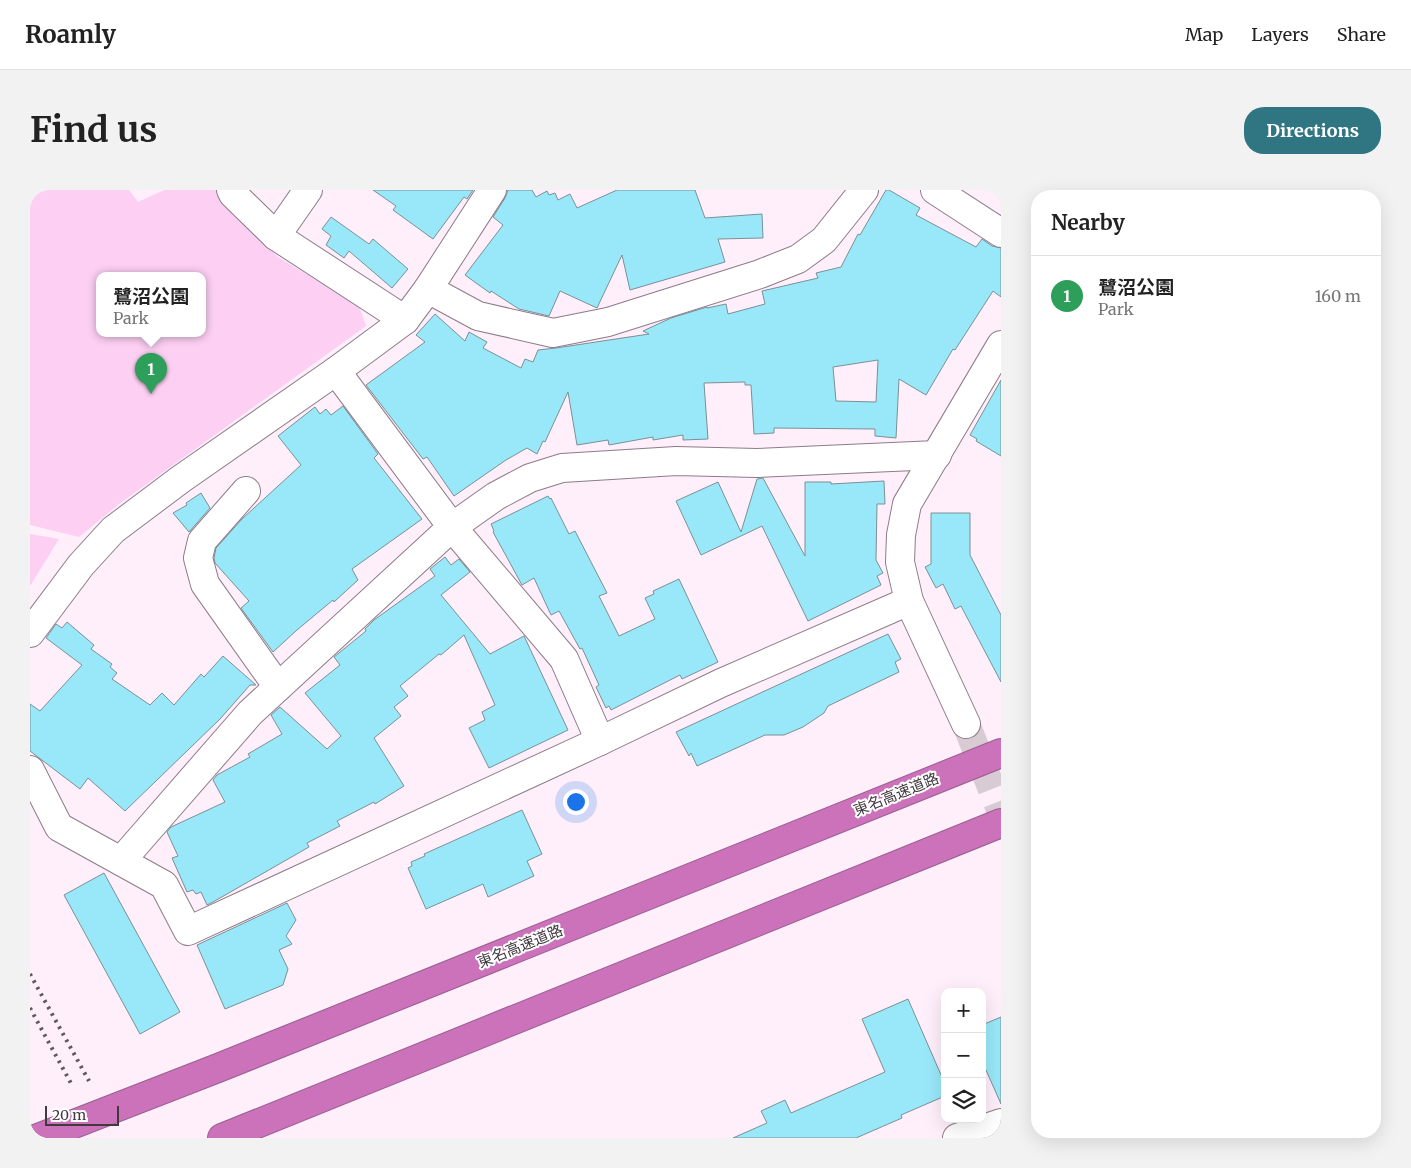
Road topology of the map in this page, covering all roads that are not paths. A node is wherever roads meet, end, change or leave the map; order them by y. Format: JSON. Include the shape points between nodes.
{"nodes":[{"id":1,"x":232,"y":190,"type":"edge"},
{"id":2,"x":308,"y":190,"type":"edge"},
{"id":3,"x":492,"y":190,"type":"edge"},
{"id":4,"x":864,"y":190,"type":"edge"},
{"id":5,"x":935,"y":190,"type":"edge"},
{"id":6,"x":1001,"y":233,"type":"edge"},
{"id":7,"x":276,"y":236,"type":"junction"},
{"id":8,"x":428,"y":289,"type":"junction"},
{"id":9,"x":405,"y":320,"type":"junction"},
{"id":10,"x":1001,"y":345,"type":"edge"},
{"id":11,"x":336,"y":372,"type":"junction"},
{"id":12,"x":937,"y":455,"type":"junction"},
{"id":13,"x":246,"y":491,"type":"dead end"},
{"id":14,"x":452,"y":528,"type":"junction"},
{"id":15,"x":909,"y":601,"type":"junction"},
{"id":16,"x":30,"y":633,"type":"edge"},
{"id":17,"x":278,"y":687,"type":"junction"},
{"id":18,"x":966,"y":724,"type":"tunnel mouth"},
{"id":19,"x":600,"y":741,"type":"junction"},
{"id":20,"x":1001,"y":752,"type":"edge"},
{"id":21,"x":30,"y":770,"type":"edge"},
{"id":22,"x":1001,"y":823,"type":"edge"},
{"id":23,"x":121,"y":861,"type":"junction"},
{"id":24,"x":1001,"y":1123,"type":"edge"},
{"id":25,"x":38,"y":1138,"type":"edge"},
{"id":26,"x":222,"y":1138,"type":"edge"},
{"id":27,"x":956,"y":1138,"type":"edge"}],
"edges":[{"from":1,"to":7,"type":"street"},
{"from":2,"to":7,"type":"street"},
{"from":3,"to":8,"type":"street"},
{"from":4,"to":8,"type":"street","via":[[824,240],[798,259],[608,322],[553,333],[478,316]]},
{"from":5,"to":6,"type":"street"},
{"from":7,"to":9,"type":"street"},
{"from":8,"to":9,"type":"street"},
{"from":9,"to":11,"type":"street"},
{"from":10,"to":12,"type":"street"},
{"from":11,"to":14,"type":"street"},
{"from":11,"to":16,"type":"street","via":[[113,530],[81,565]]},
{"from":12,"to":14,"type":"street","via":[[757,463],[676,461],[562,468],[530,478],[496,496]]},
{"from":12,"to":15,"type":"street","via":[[907,504],[901,535],[900,562]]},
{"from":13,"to":17,"type":"street","via":[[202,541],[198,558],[204,584]]},
{"from":14,"to":17,"type":"street"},
{"from":14,"to":19,"type":"street","via":[[564,659]]},
{"from":15,"to":18,"type":"street"},
{"from":15,"to":19,"type":"street"},
{"from":17,"to":23,"type":"street","via":[[250,713]]},
{"from":19,"to":23,"type":"street","via":[[188,931],[164,885]]},
{"from":20,"to":25,"type":"highway","name":"東名高速道路"},
{"from":21,"to":23,"type":"street","via":[[60,827]]},
{"from":22,"to":26,"type":"highway"},
{"from":24,"to":27,"type":"street"}]}
